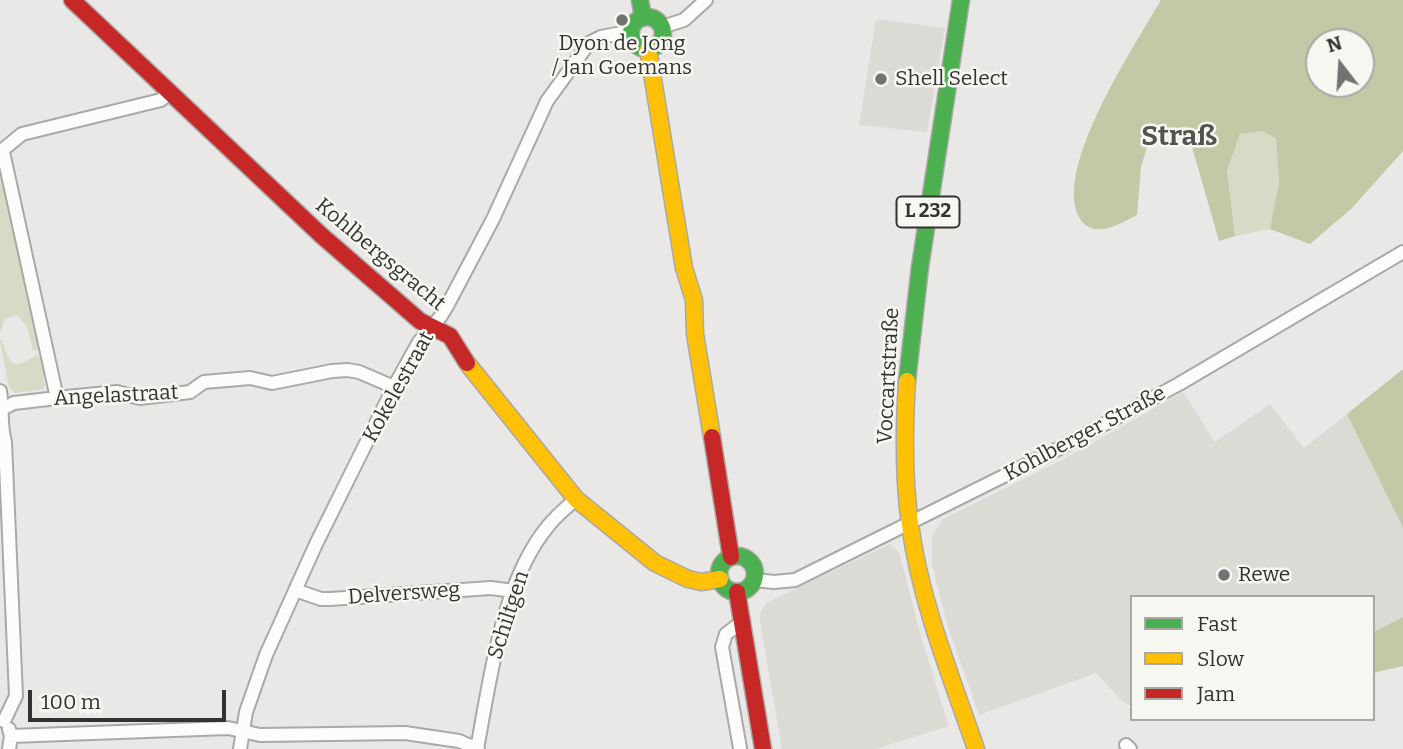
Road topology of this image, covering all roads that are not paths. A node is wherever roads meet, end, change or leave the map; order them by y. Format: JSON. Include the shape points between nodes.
{"nodes":[{"id":1,"x":72,"y":0,"type":"edge"},
{"id":2,"x":640,"y":0,"type":"edge"},
{"id":3,"x":706,"y":0,"type":"edge"},
{"id":4,"x":961,"y":0,"type":"edge"},
{"id":5,"x":643,"y":18,"type":"junction"},
{"id":6,"x":662,"y":27,"type":"junction"},
{"id":7,"x":632,"y":32,"type":"junction"},
{"id":8,"x":648,"y":49,"type":"junction"},
{"id":9,"x":168,"y":93,"type":"junction"},
{"id":10,"x":1,"y":152,"type":"edge"},
{"id":11,"x":1403,"y":253,"type":"edge"},
{"id":12,"x":430,"y":328,"type":"junction"},
{"id":13,"x":394,"y":387,"type":"junction"},
{"id":14,"x":0,"y":391,"type":"edge"},
{"id":15,"x":57,"y":398,"type":"junction"},
{"id":16,"x":1,"y":410,"type":"edge"},
{"id":17,"x":576,"y":499,"type":"junction"},
{"id":18,"x":4,"y":523,"type":"edge"},
{"id":19,"x":910,"y":524,"type":"junction"},
{"id":20,"x":731,"y":556,"type":"junction"},
{"id":21,"x":720,"y":579,"type":"junction"},
{"id":22,"x":755,"y":580,"type":"junction"},
{"id":23,"x":295,"y":590,"type":"junction"},
{"id":24,"x":514,"y":591,"type":"junction"},
{"id":25,"x":737,"y":592,"type":"junction"},
{"id":26,"x":743,"y":621,"type":"junction"},
{"id":27,"x":2,"y":720,"type":"edge"},
{"id":28,"x":242,"y":730,"type":"junction"},
{"id":29,"x":10,"y":743,"type":"edge"},
{"id":30,"x":763,"y":747,"type":"edge"},
{"id":31,"x":740,"y":748,"type":"edge"},
{"id":32,"x":240,"y":749,"type":"edge"},
{"id":33,"x":478,"y":749,"type":"edge"},
{"id":34,"x":732,"y":749,"type":"edge"},
{"id":35,"x":976,"y":749,"type":"edge"}],
"edges":[{"from":1,"to":9,"type":"street","name":"Kohlbergsgracht"},
{"from":2,"to":5,"type":"street"},
{"from":3,"to":6,"type":"street","via":[[684,20]]},
{"from":4,"to":19,"type":"street","name":"Voccartstraße","number":"L 232","via":[[908,353],[905,412]]},
{"from":5,"to":6,"type":"street","via":[[654,19]]},
{"from":5,"to":7,"type":"street"},
{"from":6,"to":8,"type":"street","via":[[660,42]]},
{"from":7,"to":8,"type":"street","via":[[635,43]]},
{"from":7,"to":12,"type":"street","name":"Kokelestraat","via":[[589,43],[547,101],[493,219],[441,316]]},
{"from":8,"to":20,"type":"street","via":[[684,268],[690,279]]},
{"from":9,"to":10,"type":"street","via":[[161,100],[22,134]]},
{"from":9,"to":12,"type":"street","name":"Kohlbergsgracht","via":[[321,235]]},
{"from":10,"to":15,"type":"street"},
{"from":11,"to":19,"type":"street","name":"Kohlberger Straße","via":[[1179,384]]},
{"from":12,"to":13,"type":"street","name":"Kokelestraat"},
{"from":12,"to":17,"type":"street","name":"Kohlbergsgracht","via":[[445,332]]},
{"from":13,"to":15,"type":"street","name":"Angelastraat","via":[[348,370],[272,383],[250,378],[204,382],[190,392],[140,398],[117,392]]},
{"from":13,"to":23,"type":"street","name":"Kokelestraat"},
{"from":14,"to":16,"type":"street"},
{"from":15,"to":16,"type":"street","name":"Angelastraat","via":[[14,403]]},
{"from":16,"to":18,"type":"street"},
{"from":17,"to":21,"type":"street","name":"Kohlbergsgracht","via":[[663,567],[701,582]]},
{"from":17,"to":24,"type":"street","name":"Schiltgen","via":[[547,526]]},
{"from":18,"to":27,"type":"street","via":[[16,696]]},
{"from":19,"to":22,"type":"street","name":"Kohlberger Straße","via":[[794,580]]},
{"from":19,"to":35,"type":"street","name":"Voccartstraße","number":"L 232","via":[[930,612]]},
{"from":20,"to":21,"type":"street","via":[[721,566]]},
{"from":20,"to":22,"type":"street","via":[[752,562]]},
{"from":21,"to":25,"type":"street","via":[[727,589]]},
{"from":22,"to":25,"type":"street","via":[[751,587]]},
{"from":23,"to":24,"type":"street","name":"Delversweg","via":[[321,599],[491,588]]},
{"from":23,"to":28,"type":"street","name":"Kokelestraat","via":[[255,680]]},
{"from":24,"to":33,"type":"street","name":"Schiltgen","via":[[500,632]]},
{"from":25,"to":26,"type":"street"},
{"from":26,"to":30,"type":"street"},
{"from":26,"to":31,"type":"street","via":[[726,634],[722,646]]},
{"from":27,"to":29,"type":"street"},
{"from":28,"to":29,"type":"street"},
{"from":28,"to":32,"type":"street","name":"Kokelestraat"},
{"from":28,"to":33,"type":"street","via":[[260,735],[405,733],[459,741]]},
{"from":30,"to":31,"type":"street"},
{"from":31,"to":34,"type":"street"}]}
